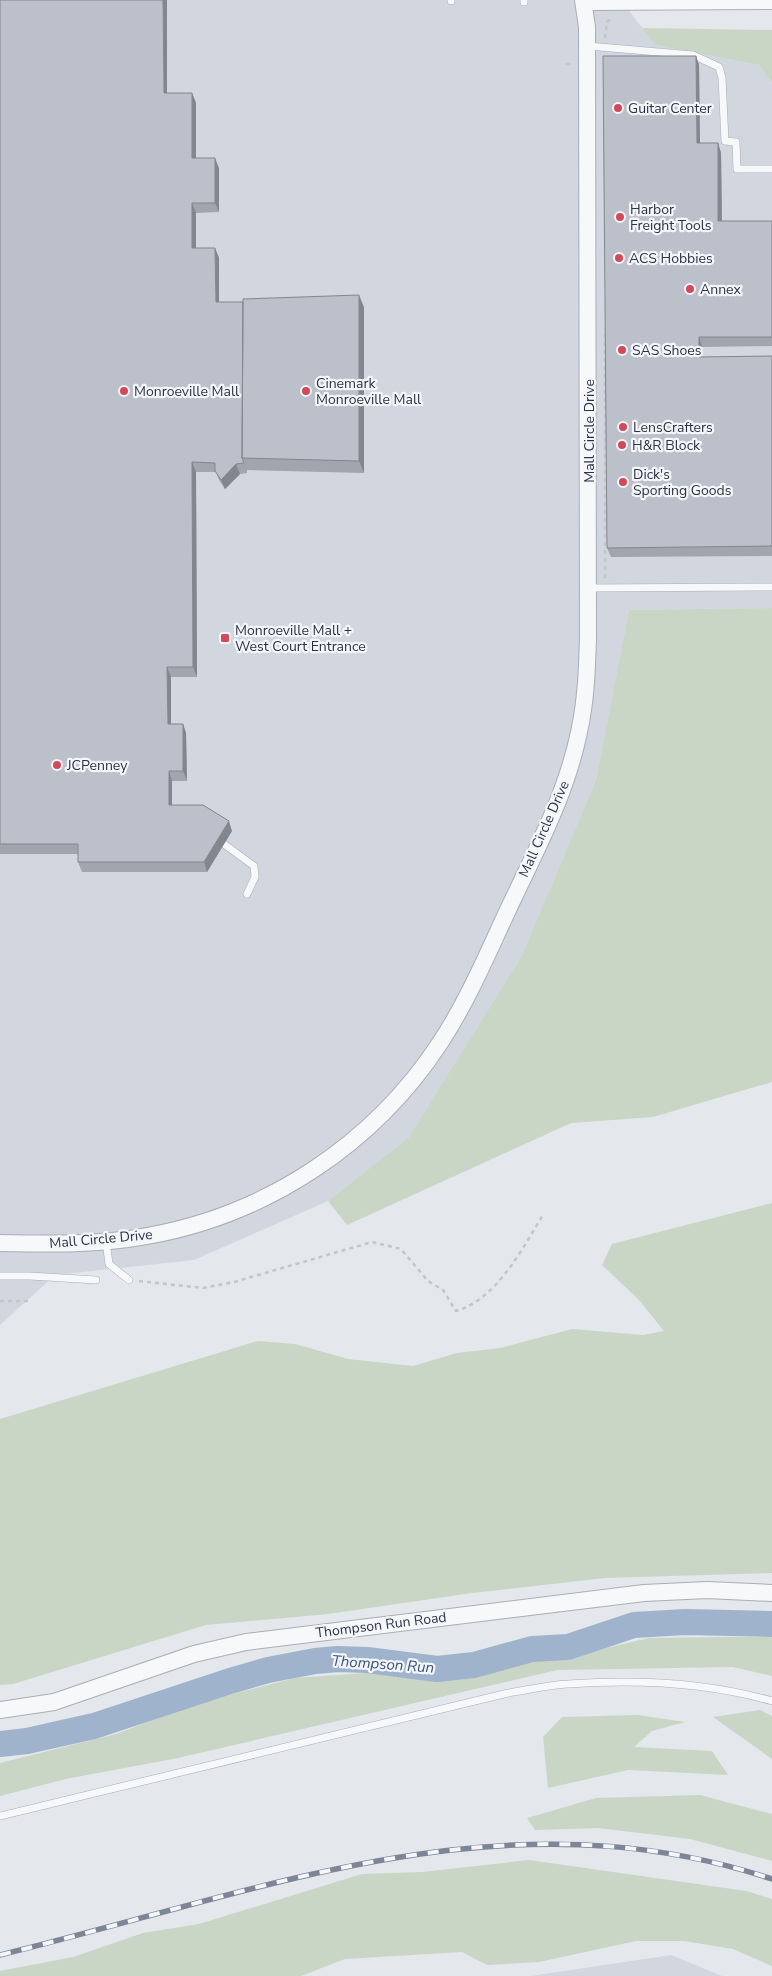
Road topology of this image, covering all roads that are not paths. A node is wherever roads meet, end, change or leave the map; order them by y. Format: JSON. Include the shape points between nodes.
{"nodes":[{"id":1,"x":584,"y":1,"type":"edge"},
{"id":2,"x":772,"y":1,"type":"edge"},
{"id":3,"x":587,"y":46,"type":"junction"},
{"id":4,"x":772,"y":170,"type":"edge"},
{"id":5,"x":772,"y":587,"type":"edge"},
{"id":6,"x":588,"y":588,"type":"junction"},
{"id":7,"x":224,"y":844,"type":"edge"},
{"id":8,"x":248,"y":894,"type":"dead end"},
{"id":9,"x":106,"y":1241,"type":"junction"},
{"id":10,"x":0,"y":1243,"type":"edge"},
{"id":11,"x":0,"y":1276,"type":"edge"},
{"id":12,"x":96,"y":1280,"type":"dead end"},
{"id":13,"x":129,"y":1280,"type":"road end"},
{"id":14,"x":772,"y":1593,"type":"edge"},
{"id":15,"x":772,"y":1701,"type":"edge"},
{"id":16,"x":0,"y":1710,"type":"edge"},
{"id":17,"x":0,"y":1816,"type":"edge"}],
"edges":[{"from":1,"to":2,"type":"street"},
{"from":1,"to":3,"type":"street","name":"Mall Circle Drive"},
{"from":3,"to":4,"type":"lane","via":[[693,55],[719,67],[725,141],[736,142],[736,170]]},
{"from":3,"to":6,"type":"street","name":"Mall Circle Drive"},
{"from":5,"to":6,"type":"lane"},
{"from":6,"to":9,"type":"street","name":"Mall Circle Drive","via":[[587,678],[583,713],[556,808],[468,994],[411,1084],[358,1138],[281,1190],[199,1224]]},
{"from":7,"to":8,"type":"lane","via":[[254,866],[255,877]]},
{"from":9,"to":10,"type":"street","name":"Mall Circle Drive"},
{"from":9,"to":13,"type":"lane","via":[[109,1264]]},
{"from":11,"to":12,"type":"lane"},
{"from":14,"to":16,"type":"street","name":"Thompson Run Road","via":[[707,1590],[644,1593],[246,1642],[194,1654],[54,1702]]},
{"from":15,"to":17,"type":"lane","via":[[738,1691],[684,1683],[559,1685],[508,1693]]}]}
